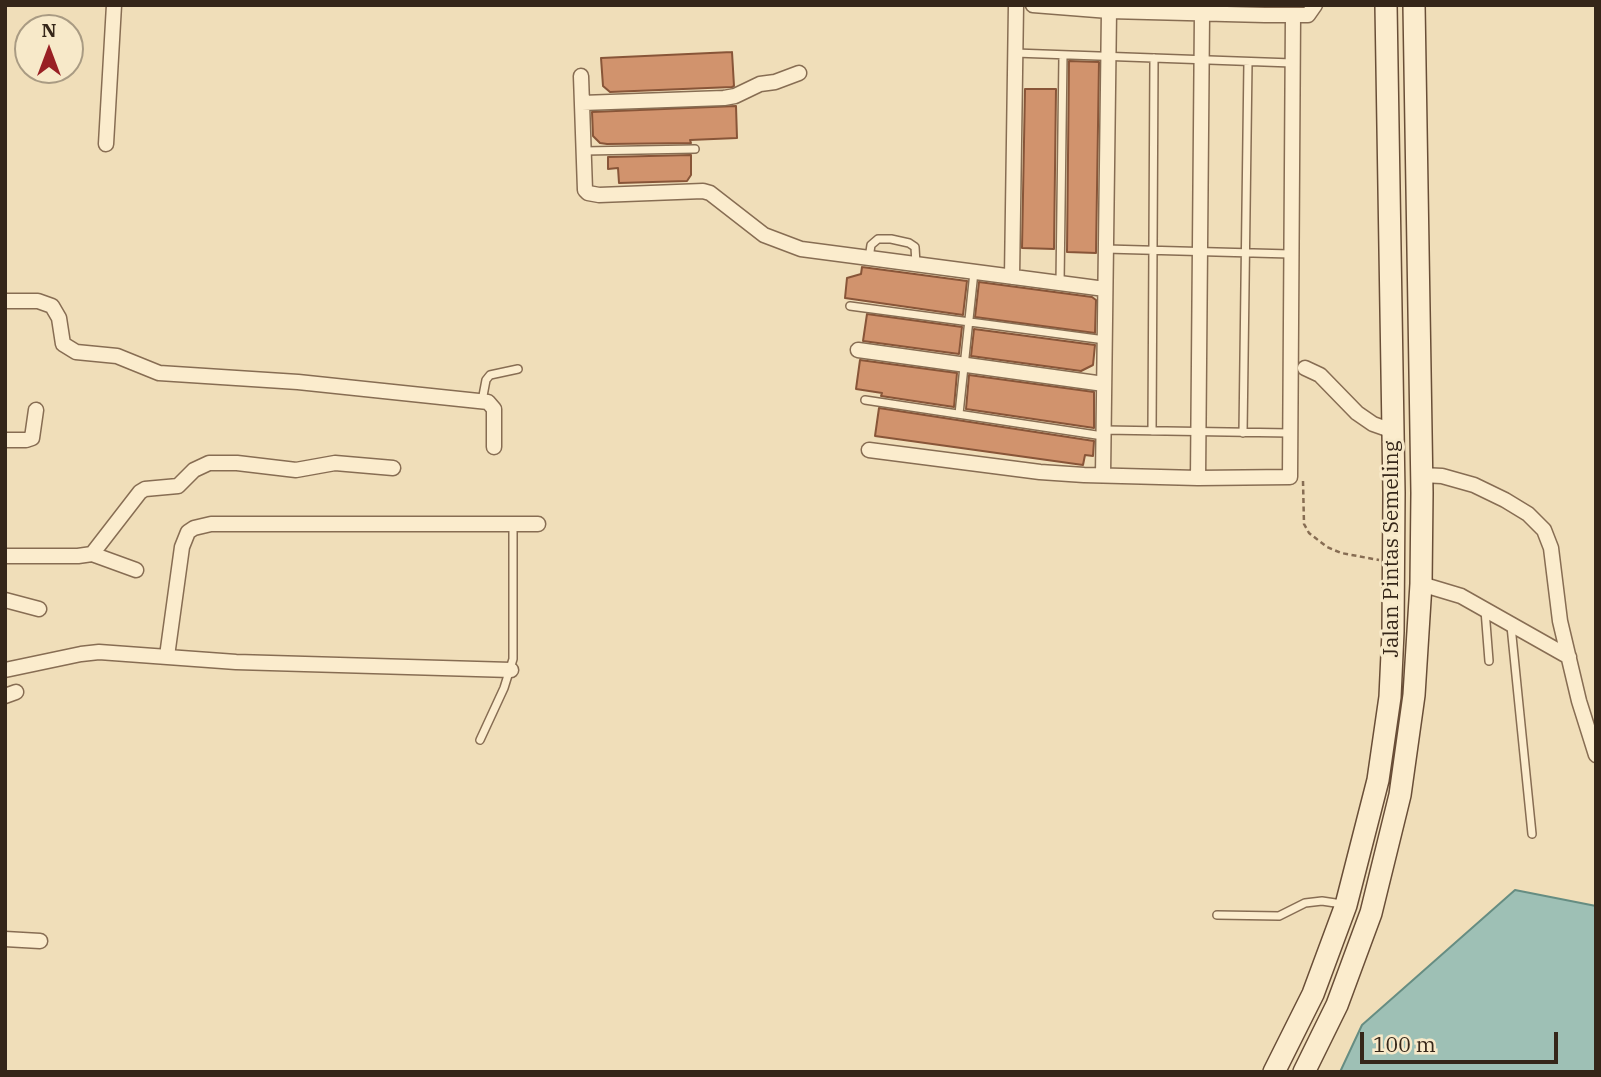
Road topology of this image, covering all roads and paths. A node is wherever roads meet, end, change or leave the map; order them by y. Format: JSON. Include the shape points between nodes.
{"nodes":[{"id":1,"x":114,"y":5,"type":"edge"},
{"id":2,"x":1016,"y":5,"type":"edge"},
{"id":3,"x":1033,"y":5,"type":"edge"},
{"id":4,"x":1315,"y":5,"type":"edge"},
{"id":5,"x":1386,"y":5,"type":"edge"},
{"id":6,"x":1414,"y":5,"type":"edge"},
{"id":7,"x":1109,"y":10,"type":"junction"},
{"id":8,"x":1202,"y":14,"type":"junction"},
{"id":9,"x":1293,"y":15,"type":"junction"},
{"id":10,"x":1015,"y":54,"type":"junction"},
{"id":11,"x":1063,"y":55,"type":"junction"},
{"id":12,"x":1108,"y":57,"type":"junction"},
{"id":13,"x":1154,"y":58,"type":"junction"},
{"id":14,"x":1201,"y":60,"type":"junction"},
{"id":15,"x":1248,"y":62,"type":"junction"},
{"id":16,"x":1293,"y":63,"type":"junction"},
{"id":17,"x":799,"y":73,"type":"dead end"},
{"id":18,"x":581,"y":76,"type":"dead end"},
{"id":19,"x":582,"y":103,"type":"junction"},
{"id":20,"x":106,"y":144,"type":"dead end"},
{"id":21,"x":695,"y":149,"type":"dead end"},
{"id":22,"x":583,"y":151,"type":"junction"},
{"id":23,"x":1106,"y":249,"type":"junction"},
{"id":24,"x":1153,"y":251,"type":"junction"},
{"id":25,"x":1200,"y":253,"type":"junction"},
{"id":26,"x":1246,"y":254,"type":"junction"},
{"id":27,"x":1290,"y":254,"type":"junction"},
{"id":28,"x":869,"y":258,"type":"junction"},
{"id":29,"x":916,"y":264,"type":"junction"},
{"id":30,"x":974,"y":272,"type":"junction"},
{"id":31,"x":1012,"y":277,"type":"junction"},
{"id":32,"x":1060,"y":283,"type":"junction"},
{"id":33,"x":1105,"y":289,"type":"junction"},
{"id":34,"x":5,"y":301,"type":"edge"},
{"id":35,"x":850,"y":306,"type":"dead end"},
{"id":36,"x":968,"y":321,"type":"junction"},
{"id":37,"x":1105,"y":340,"type":"junction"},
{"id":38,"x":858,"y":351,"type":"dead end"},
{"id":39,"x":963,"y":366,"type":"junction"},
{"id":40,"x":1304,"y":368,"type":"dead end"},
{"id":41,"x":519,"y":369,"type":"dead end"},
{"id":42,"x":1104,"y":384,"type":"junction"},
{"id":43,"x":865,"y":400,"type":"dead end"},
{"id":44,"x":482,"y":401,"type":"junction"},
{"id":45,"x":36,"y":410,"type":"dead end"},
{"id":46,"x":959,"y":414,"type":"junction"},
{"id":47,"x":1152,"y":431,"type":"junction"},
{"id":48,"x":1393,"y":431,"type":"junction"},
{"id":49,"x":1199,"y":432,"type":"junction"},
{"id":50,"x":1104,"y":433,"type":"junction"},
{"id":51,"x":1243,"y":433,"type":"junction"},
{"id":52,"x":1290,"y":433,"type":"junction"},
{"id":53,"x":5,"y":440,"type":"edge"},
{"id":54,"x":494,"y":447,"type":"dead end"},
{"id":55,"x":869,"y":450,"type":"dead end"},
{"id":56,"x":393,"y":468,"type":"dead end"},
{"id":57,"x":1303,"y":474,"type":"dead end"},
{"id":58,"x":1103,"y":475,"type":"junction"},
{"id":59,"x":1421,"y":475,"type":"junction"},
{"id":60,"x":1198,"y":478,"type":"junction"},
{"id":61,"x":513,"y":524,"type":"junction"},
{"id":62,"x":538,"y":524,"type":"dead end"},
{"id":63,"x":92,"y":554,"type":"junction"},
{"id":64,"x":5,"y":556,"type":"edge"},
{"id":65,"x":1394,"y":561,"type":"junction"},
{"id":66,"x":136,"y":570,"type":"dead end"},
{"id":67,"x":1421,"y":584,"type":"junction"},
{"id":68,"x":5,"y":600,"type":"edge"},
{"id":69,"x":39,"y":609,"type":"dead end"},
{"id":70,"x":1485,"y":609,"type":"junction"},
{"id":71,"x":1511,"y":625,"type":"junction"},
{"id":72,"x":167,"y":656,"type":"junction"},
{"id":73,"x":1569,"y":657,"type":"junction"},
{"id":74,"x":1489,"y":661,"type":"dead end"},
{"id":75,"x":5,"y":670,"type":"edge"},
{"id":76,"x":511,"y":670,"type":"junction"},
{"id":77,"x":480,"y":740,"type":"dead end"},
{"id":78,"x":1596,"y":755,"type":"edge"},
{"id":79,"x":1532,"y":834,"type":"dead end"},
{"id":80,"x":1346,"y":905,"type":"junction"},
{"id":81,"x":1217,"y":915,"type":"dead end"},
{"id":82,"x":5,"y":939,"type":"edge"},
{"id":83,"x":40,"y":941,"type":"dead end"},
{"id":84,"x":1274,"y":1072,"type":"edge"},
{"id":85,"x":1304,"y":1072,"type":"edge"}],
"edges":[{"from":1,"to":20,"type":"street"},
{"from":2,"to":10,"type":"street"},
{"from":3,"to":7,"type":"street"},
{"from":4,"to":9,"type":"street","via":[[1308,15]]},
{"from":5,"to":48,"type":"main road","name":"Jalan Pintas Semeling"},
{"from":6,"to":59,"type":"main road","name":"Jalan Pintas Semeling"},
{"from":7,"to":8,"type":"street"},
{"from":7,"to":12,"type":"street"},
{"from":8,"to":9,"type":"street"},
{"from":8,"to":14,"type":"street"},
{"from":9,"to":16,"type":"street"},
{"from":10,"to":11,"type":"lane"},
{"from":10,"to":31,"type":"street"},
{"from":11,"to":12,"type":"lane"},
{"from":11,"to":32,"type":"lane"},
{"from":12,"to":13,"type":"lane"},
{"from":12,"to":23,"type":"street"},
{"from":13,"to":14,"type":"lane"},
{"from":13,"to":24,"type":"lane"},
{"from":14,"to":15,"type":"lane"},
{"from":14,"to":25,"type":"street"},
{"from":15,"to":16,"type":"lane"},
{"from":15,"to":26,"type":"lane"},
{"from":16,"to":27,"type":"street"},
{"from":17,"to":19,"type":"street","via":[[724,98]]},
{"from":18,"to":19,"type":"street"},
{"from":19,"to":22,"type":"street"},
{"from":21,"to":22,"type":"lane"},
{"from":22,"to":28,"type":"street","via":[[589,194],[703,191],[776,241]]},
{"from":23,"to":24,"type":"lane"},
{"from":23,"to":33,"type":"street"},
{"from":24,"to":25,"type":"lane"},
{"from":24,"to":47,"type":"lane"},
{"from":25,"to":26,"type":"lane"},
{"from":25,"to":49,"type":"street"},
{"from":26,"to":27,"type":"lane"},
{"from":26,"to":51,"type":"lane"},
{"from":27,"to":52,"type":"street"},
{"from":28,"to":29,"type":"street"},
{"from":28,"to":29,"type":"lane","via":[[871,245],[878,239],[891,239],[915,247]]},
{"from":29,"to":30,"type":"street"},
{"from":30,"to":31,"type":"street"},
{"from":30,"to":36,"type":"lane"},
{"from":31,"to":32,"type":"street"},
{"from":32,"to":33,"type":"street"},
{"from":33,"to":37,"type":"street"},
{"from":34,"to":44,"type":"street","via":[[52,306],[61,338],[76,352],[117,356],[159,373]]},
{"from":35,"to":36,"type":"lane"},
{"from":36,"to":37,"type":"lane"},
{"from":36,"to":39,"type":"lane"},
{"from":37,"to":42,"type":"street"},
{"from":38,"to":39,"type":"street"},
{"from":39,"to":42,"type":"street"},
{"from":39,"to":46,"type":"lane"},
{"from":40,"to":48,"type":"street","via":[[1320,375],[1373,424]]},
{"from":41,"to":44,"type":"lane","via":[[490,375]]},
{"from":42,"to":50,"type":"street"},
{"from":43,"to":46,"type":"lane"},
{"from":44,"to":54,"type":"street","via":[[494,409]]},
{"from":45,"to":53,"type":"street","via":[[32,438]]},
{"from":46,"to":50,"type":"lane"},
{"from":47,"to":49,"type":"lane"},
{"from":47,"to":50,"type":"lane"},
{"from":48,"to":65,"type":"main road","name":"Jalan Pintas Semeling"},
{"from":49,"to":51,"type":"lane"},
{"from":49,"to":60,"type":"street"},
{"from":50,"to":58,"type":"street"},
{"from":51,"to":52,"type":"lane"},
{"from":52,"to":60,"type":"street","via":[[1290,477]]},
{"from":55,"to":58,"type":"street","via":[[1040,472]]},
{"from":56,"to":63,"type":"street","via":[[335,463],[296,470],[209,463],[178,486],[140,492]]},
{"from":57,"to":65,"type":"path","via":[[1304,524],[1309,533],[1340,552]]},
{"from":58,"to":60,"type":"street"},
{"from":59,"to":67,"type":"main road","name":"Jalan Pintas Semeling"},
{"from":59,"to":73,"type":"street","via":[[1442,476],[1484,490],[1528,514],[1544,530]]},
{"from":61,"to":62,"type":"street"},
{"from":61,"to":72,"type":"street","via":[[211,524],[194,528],[182,547]]},
{"from":61,"to":76,"type":"lane"},
{"from":63,"to":64,"type":"street"},
{"from":63,"to":66,"type":"street"},
{"from":65,"to":80,"type":"main road","name":"Jalan Pintas Semeling","via":[[1387,724],[1373,806]]},
{"from":67,"to":70,"type":"street"},
{"from":67,"to":85,"type":"main road","name":"Jalan Pintas Semeling","via":[[1409,741],[1387,855],[1353,966]]},
{"from":68,"to":69,"type":"street"},
{"from":70,"to":71,"type":"street"},
{"from":70,"to":74,"type":"lane"},
{"from":71,"to":73,"type":"street"},
{"from":71,"to":79,"type":"lane"},
{"from":72,"to":75,"type":"street","via":[[92,653]]},
{"from":72,"to":76,"type":"street"},
{"from":73,"to":78,"type":"street"},
{"from":76,"to":77,"type":"lane"},
{"from":80,"to":81,"type":"lane","via":[[1322,901],[1305,903],[1279,916]]},
{"from":80,"to":84,"type":"main road","name":"Jalan Pintas Semeling","via":[[1314,994]]},
{"from":82,"to":83,"type":"street"}]}
